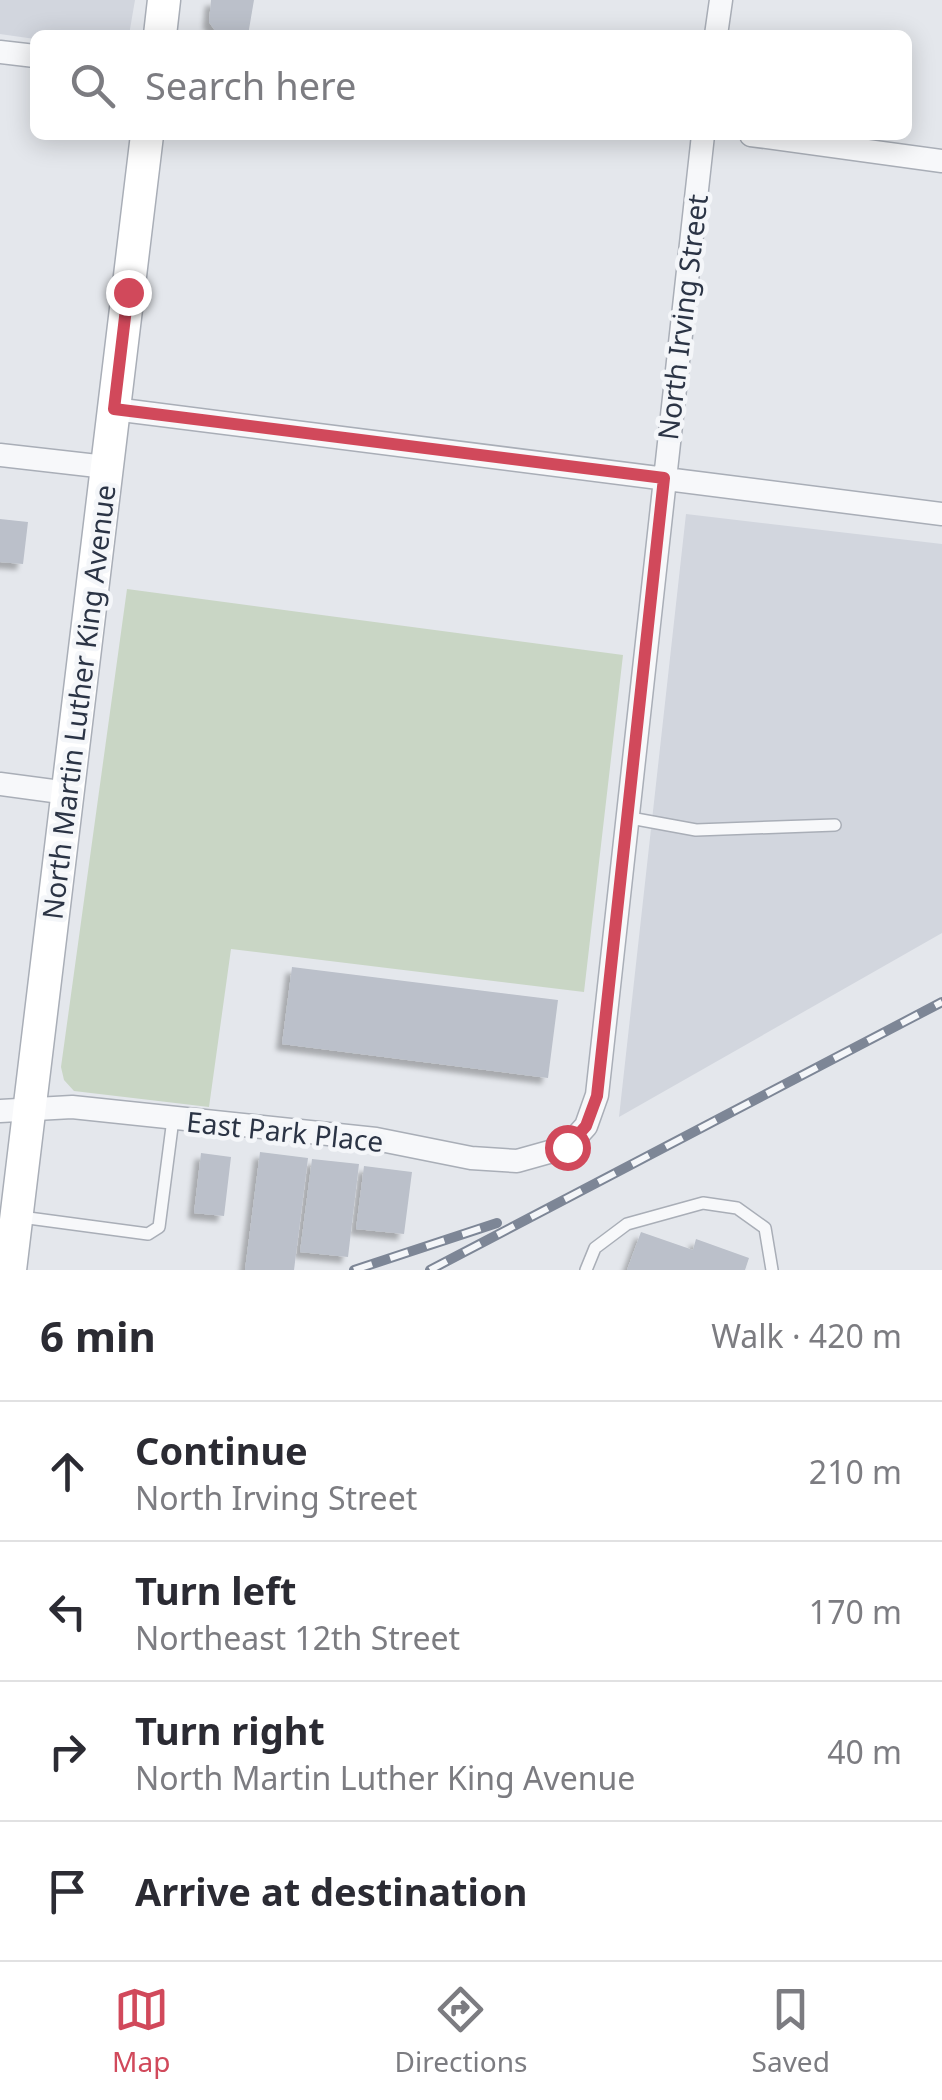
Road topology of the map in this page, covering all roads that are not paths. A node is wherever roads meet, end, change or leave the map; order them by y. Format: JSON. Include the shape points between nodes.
{"nodes":[{"id":1,"x":164,"y":0,"type":"edge"},
{"id":2,"x":721,"y":0,"type":"edge"},
{"id":3,"x":161,"y":30,"type":"edge"},
{"id":4,"x":717,"y":30,"type":"edge"},
{"id":5,"x":0,"y":52,"type":"edge"},
{"id":6,"x":30,"y":55,"type":"edge"},
{"id":7,"x":147,"y":140,"type":"edge"},
{"id":8,"x":703,"y":140,"type":"edge"},
{"id":9,"x":786,"y":140,"type":"edge"},
{"id":10,"x":942,"y":162,"type":"edge"},
{"id":11,"x":114,"y":409,"type":"junction"},
{"id":12,"x":0,"y":455,"type":"edge"},
{"id":13,"x":106,"y":468,"type":"junction"},
{"id":14,"x":664,"y":478,"type":"junction"},
{"id":15,"x":942,"y":514,"type":"edge"},
{"id":16,"x":0,"y":784,"type":"edge"},
{"id":17,"x":68,"y":793,"type":"junction"},
{"id":18,"x":626,"y":817,"type":"junction"},
{"id":19,"x":835,"y":825,"type":"dead end"},
{"id":20,"x":14,"y":1110,"type":"edge"},
{"id":21,"x":173,"y":1119,"type":"junction"},
{"id":22,"x":567,"y":1147,"type":"joint"},
{"id":23,"x":12,"y":1197,"type":"edge"},
{"id":24,"x":10,"y":1270,"type":"edge"},
{"id":25,"x":586,"y":1270,"type":"edge"},
{"id":26,"x":772,"y":1270,"type":"edge"}],
"edges":[{"from":1,"to":3,"type":"main road"},
{"from":2,"to":4,"type":"street"},
{"from":5,"to":6,"type":"street"},
{"from":7,"to":11,"type":"main road","name":"North Martin Luther King Avenue"},
{"from":8,"to":14,"type":"street","name":"North Irving Street"},
{"from":9,"to":10,"type":"street"},
{"from":11,"to":13,"type":"main road","name":"North Martin Luther King Avenue"},
{"from":11,"to":14,"type":"street"},
{"from":12,"to":13,"type":"street"},
{"from":13,"to":17,"type":"main road","name":"North Martin Luther King Avenue"},
{"from":14,"to":15,"type":"street"},
{"from":14,"to":18,"type":"street","name":"North Irving Street"},
{"from":16,"to":17,"type":"street"},
{"from":17,"to":20,"type":"main road","name":"North Martin Luther King Avenue"},
{"from":18,"to":19,"type":"lane","via":[[696,830]]},
{"from":18,"to":22,"type":"street","name":"North Irving Street","via":[[597,1096],[586,1126]]},
{"from":20,"to":21,"type":"street","name":"East Park Place","via":[[72,1108]]},
{"from":20,"to":23,"type":"main road","name":"North Martin Luther King Avenue"},
{"from":21,"to":22,"type":"street","name":"East Park Place","via":[[376,1139],[502,1160]]},
{"from":21,"to":23,"type":"lane","via":[[158,1228],[148,1234]]},
{"from":23,"to":24,"type":"main road","name":"North Martin Luther King Avenue"},
{"from":25,"to":26,"type":"lane","via":[[595,1248],[627,1224],[703,1203],[737,1208],[765,1228]]}]}
